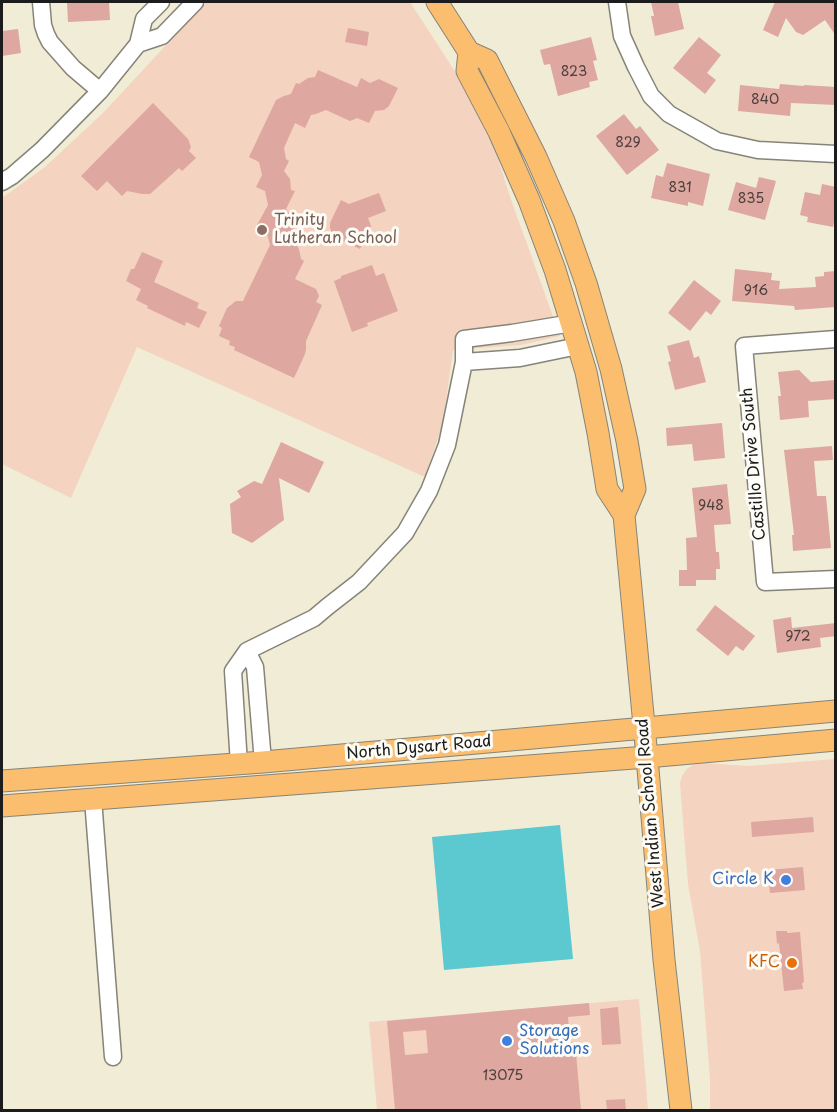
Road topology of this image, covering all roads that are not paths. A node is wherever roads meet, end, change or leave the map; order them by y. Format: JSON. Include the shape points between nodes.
{"nodes":[{"id":1,"x":41,"y":2,"type":"edge"},
{"id":2,"x":160,"y":2,"type":"edge"},
{"id":3,"x":195,"y":2,"type":"edge"},
{"id":4,"x":437,"y":2,"type":"edge"},
{"id":5,"x":617,"y":2,"type":"edge"},
{"id":6,"x":138,"y":44,"type":"junction"},
{"id":7,"x":470,"y":52,"type":"junction"},
{"id":8,"x":100,"y":91,"type":"junction"},
{"id":9,"x":836,"y":154,"type":"edge"},
{"id":10,"x":2,"y":182,"type":"edge"},
{"id":11,"x":572,"y":323,"type":"junction"},
{"id":12,"x":836,"y":339,"type":"edge"},
{"id":13,"x":578,"y":345,"type":"junction"},
{"id":14,"x":464,"y":363,"type":"junction"},
{"id":15,"x":624,"y":515,"type":"junction"},
{"id":16,"x":836,"y":579,"type":"edge"},
{"id":17,"x":247,"y":651,"type":"junction"},
{"id":18,"x":836,"y":711,"type":"edge"},
{"id":19,"x":644,"y":727,"type":"junction"},
{"id":20,"x":836,"y":740,"type":"edge"},
{"id":21,"x":647,"y":757,"type":"junction"},
{"id":22,"x":263,"y":762,"type":"junction"},
{"id":23,"x":239,"y":764,"type":"junction"},
{"id":24,"x":2,"y":781,"type":"edge"},
{"id":25,"x":93,"y":799,"type":"junction"},
{"id":26,"x":2,"y":806,"type":"edge"},
{"id":27,"x":112,"y":1057,"type":"dead end"},
{"id":28,"x":681,"y":1110,"type":"edge"}],
"edges":[{"from":1,"to":8,"type":"street","via":[[43,26],[50,42]]},
{"from":2,"to":6,"type":"street","via":[[144,19]]},
{"from":3,"to":6,"type":"street","via":[[162,36]]},
{"from":4,"to":7,"type":"main road","name":"West Indian School Road"},
{"from":5,"to":9,"type":"street","via":[[622,36],[636,67],[651,96],[669,114],[717,141],[758,150]]},
{"from":6,"to":8,"type":"street"},
{"from":7,"to":11,"type":"main road","name":"West Indian School Road","via":[[467,71],[529,200]]},
{"from":7,"to":15,"type":"main road","name":"West Indian School Road","via":[[487,60],[526,135],[586,283],[618,397],[635,489]]},
{"from":8,"to":10,"type":"street","via":[[42,150]]},
{"from":11,"to":13,"type":"main road","name":"West Indian School Road"},
{"from":11,"to":14,"type":"street","via":[[464,339]]},
{"from":12,"to":16,"type":"street","name":"Castillo Drive South","via":[[744,346],[765,582]]},
{"from":13,"to":14,"type":"street","via":[[520,358]]},
{"from":13,"to":15,"type":"main road","name":"West Indian School Road","via":[[607,489]]},
{"from":14,"to":17,"type":"street","via":[[447,445],[429,491],[405,533],[359,582],[314,618]]},
{"from":15,"to":19,"type":"main road","name":"West Indian School Road"},
{"from":17,"to":22,"type":"street","via":[[255,667]]},
{"from":17,"to":23,"type":"street","via":[[232,671]]},
{"from":18,"to":19,"type":"main road","name":"North Dysart Road"},
{"from":19,"to":21,"type":"main road","name":"West Indian School Road"},
{"from":19,"to":22,"type":"main road","name":"North Dysart Road"},
{"from":20,"to":21,"type":"main road","name":"North Dysart Road"},
{"from":21,"to":25,"type":"main road","name":"North Dysart Road"},
{"from":21,"to":28,"type":"main road","name":"West Indian School Road"},
{"from":22,"to":23,"type":"main road","name":"North Dysart Road"},
{"from":23,"to":24,"type":"main road","name":"North Dysart Road"},
{"from":25,"to":26,"type":"main road","name":"North Dysart Road"},
{"from":25,"to":27,"type":"street"}]}
